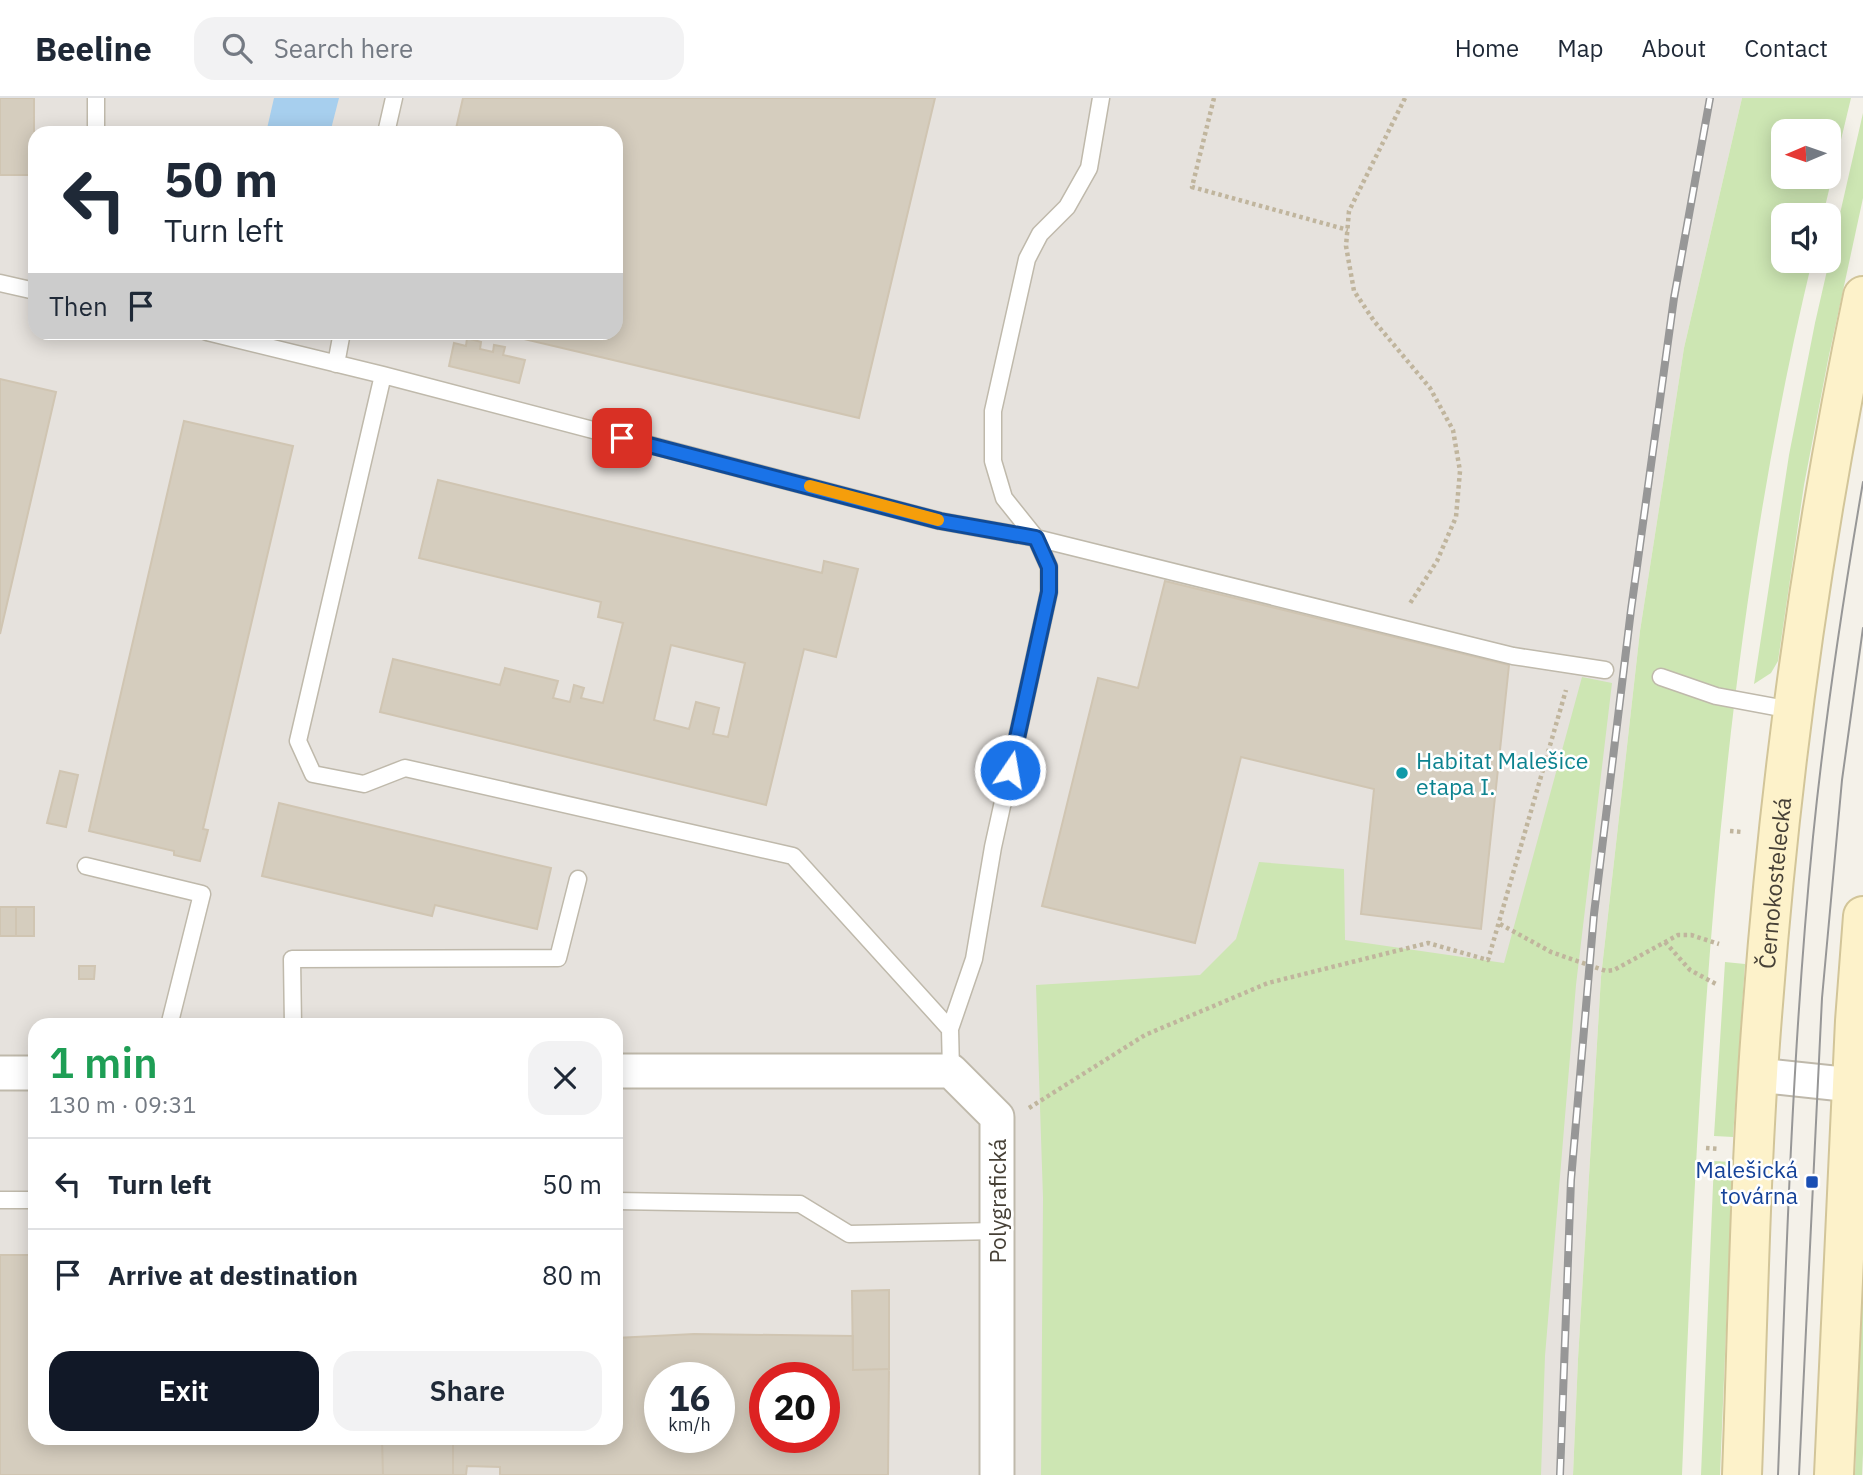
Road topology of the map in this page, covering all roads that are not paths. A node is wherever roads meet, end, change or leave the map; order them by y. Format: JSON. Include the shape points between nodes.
{"nodes":[{"id":1,"x":96,"y":98,"type":"edge"},
{"id":2,"x":394,"y":98,"type":"edge"},
{"id":3,"x":1101,"y":98,"type":"edge"},
{"id":4,"x":96,"y":126,"type":"edge"},
{"id":5,"x":388,"y":126,"type":"edge"},
{"id":6,"x":0,"y":283,"type":"edge"},
{"id":7,"x":28,"y":289,"type":"edge"},
{"id":8,"x":1863,"y":296,"type":"edge"},
{"id":9,"x":240,"y":340,"type":"edge"},
{"id":10,"x":340,"y":340,"type":"edge"},
{"id":11,"x":335,"y":363,"type":"junction"},
{"id":12,"x":383,"y":376,"type":"junction"},
{"id":13,"x":1036,"y":538,"type":"junction"},
{"id":14,"x":1605,"y":670,"type":"dead end"},
{"id":15,"x":1661,"y":677,"type":"dead end"},
{"id":16,"x":1792,"y":710,"type":"junction"},
{"id":17,"x":86,"y":866,"type":"dead end"},
{"id":18,"x":578,"y":879,"type":"dead end"},
{"id":19,"x":1863,"y":916,"type":"edge"},
{"id":20,"x":171,"y":1018,"type":"edge"},
{"id":21,"x":293,"y":1018,"type":"edge"},
{"id":22,"x":950,"y":1029,"type":"junction"},
{"id":23,"x":623,"y":1071,"type":"edge"},
{"id":24,"x":951,"y":1071,"type":"junction"},
{"id":25,"x":0,"y":1073,"type":"edge"},
{"id":26,"x":28,"y":1073,"type":"edge"},
{"id":27,"x":1758,"y":1075,"type":"junction"},
{"id":28,"x":1857,"y":1086,"type":"edge"},
{"id":29,"x":28,"y":1199,"type":"edge"},
{"id":30,"x":0,"y":1200,"type":"edge"},
{"id":31,"x":623,"y":1201,"type":"edge"},
{"id":32,"x":997,"y":1231,"type":"junction"},
{"id":33,"x":997,"y":1475,"type":"edge"},
{"id":34,"x":1742,"y":1475,"type":"edge"},
{"id":35,"x":1834,"y":1475,"type":"edge"}],
"edges":[{"from":1,"to":4,"type":"lane"},
{"from":2,"to":5,"type":"lane"},
{"from":3,"to":13,"type":"lane","via":[[1089,168],[1067,207],[1040,234],[1027,259],[993,411],[993,461],[1004,498]]},
{"from":6,"to":7,"type":"lane"},
{"from":8,"to":16,"type":"main road","name":"Černokostelecká","via":[[1828,472]]},
{"from":9,"to":11,"type":"lane"},
{"from":10,"to":11,"type":"lane"},
{"from":11,"to":12,"type":"lane"},
{"from":12,"to":13,"type":"lane","via":[[940,521]]},
{"from":12,"to":22,"type":"lane","via":[[298,741],[313,774],[364,784],[405,768],[793,856]]},
{"from":13,"to":14,"type":"lane","via":[[1513,656]]},
{"from":13,"to":22,"type":"lane","via":[[1049,567],[1049,592],[993,847],[974,959]]},
{"from":15,"to":16,"type":"lane","via":[[1716,696]]},
{"from":16,"to":27,"type":"main road","name":"Černokostelecká"},
{"from":17,"to":20,"type":"lane","via":[[202,894]]},
{"from":18,"to":21,"type":"lane","via":[[558,958],[292,959]]},
{"from":19,"to":28,"type":"main road"},
{"from":22,"to":24,"type":"lane"},
{"from":23,"to":24,"type":"street"},
{"from":24,"to":32,"type":"street","name":"Polygrafická","via":[[997,1117]]},
{"from":25,"to":26,"type":"street"},
{"from":27,"to":28,"type":"street"},
{"from":27,"to":34,"type":"main road","name":"Černokostelecká"},
{"from":28,"to":35,"type":"main road"},
{"from":29,"to":30,"type":"lane"},
{"from":31,"to":32,"type":"lane","via":[[800,1203],[849,1234]]},
{"from":32,"to":33,"type":"street","name":"Polygrafická"}]}
